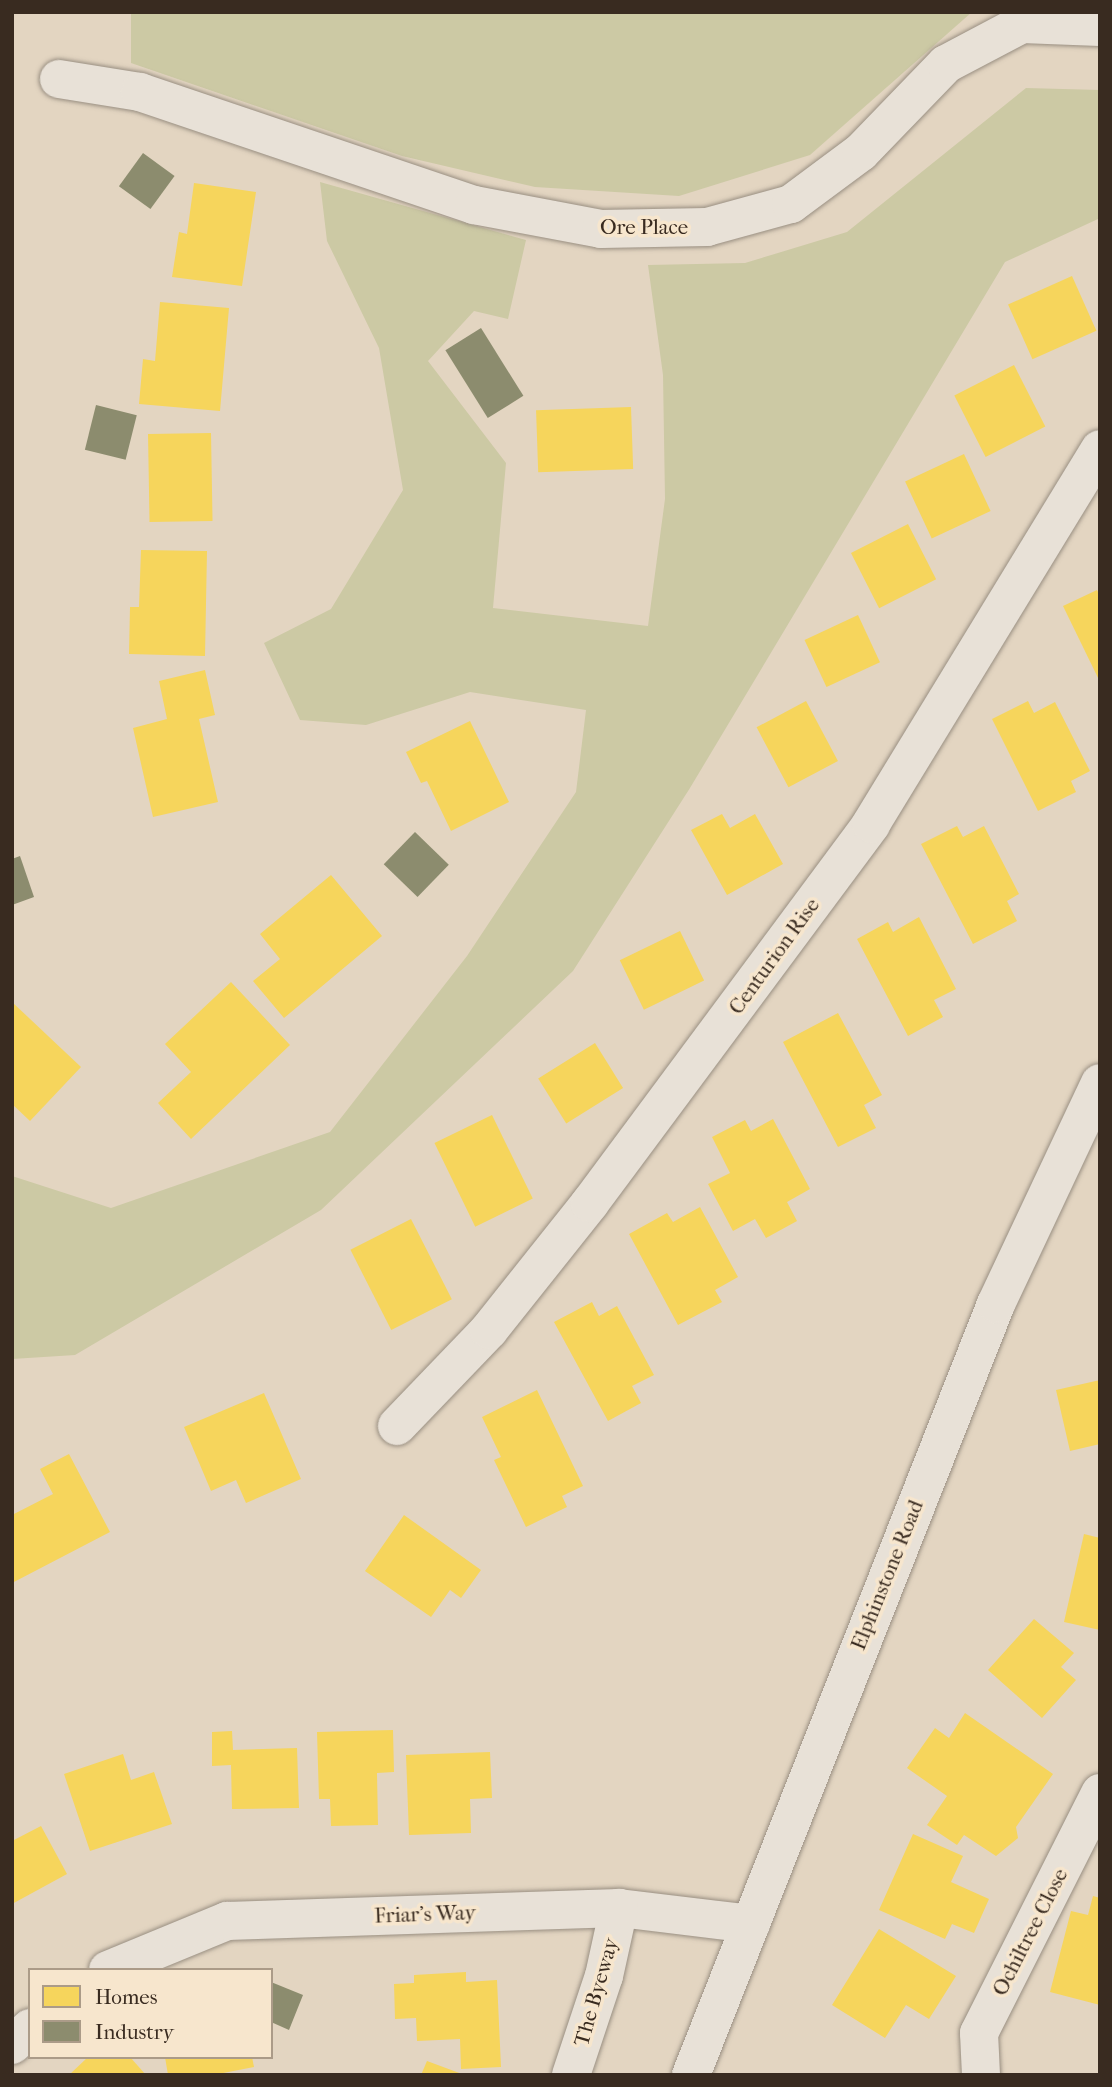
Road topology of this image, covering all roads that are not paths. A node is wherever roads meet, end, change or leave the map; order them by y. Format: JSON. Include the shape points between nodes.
{"nodes":[{"id":1,"x":1100,"y":27,"type":"edge"},
{"id":2,"x":59,"y":79,"type":"dead end"},
{"id":3,"x":1100,"y":449,"type":"edge"},
{"id":4,"x":1100,"y":1083,"type":"edge"},
{"id":5,"x":397,"y":1426,"type":"dead end"},
{"id":6,"x":1100,"y":1793,"type":"edge"},
{"id":7,"x":619,"y":1908,"type":"junction"},
{"id":8,"x":751,"y":1924,"type":"junction"},
{"id":9,"x":113,"y":1968,"type":"edge"},
{"id":10,"x":28,"y":2030,"type":"edge"},
{"id":11,"x":12,"y":2045,"type":"edge"},
{"id":12,"x":571,"y":2075,"type":"edge"},
{"id":13,"x":691,"y":2075,"type":"edge"},
{"id":14,"x":981,"y":2075,"type":"edge"}],
"edges":[{"from":1,"to":2,"type":"street","name":"Ore Place","via":[[1022,24],[946,64],[861,152],[791,204],[707,227],[601,229],[474,205],[140,92]]},
{"from":3,"to":5,"type":"street","name":"Centurion Rise","via":[[871,824],[590,1203],[489,1330]]},
{"from":4,"to":8,"type":"street","name":"Elphinstone Road","via":[[996,1304]]},
{"from":6,"to":14,"type":"street","name":"Ochiltree Close","via":[[979,2033]]},
{"from":7,"to":8,"type":"street","name":"Friar's Way"},
{"from":7,"to":9,"type":"street","name":"Friar's Way","via":[[227,1920]]},
{"from":7,"to":12,"type":"street","name":"The Byeway","via":[[604,1976]]},
{"from":8,"to":13,"type":"street","name":"Elphinstone Road"},
{"from":10,"to":11,"type":"street"}]}
